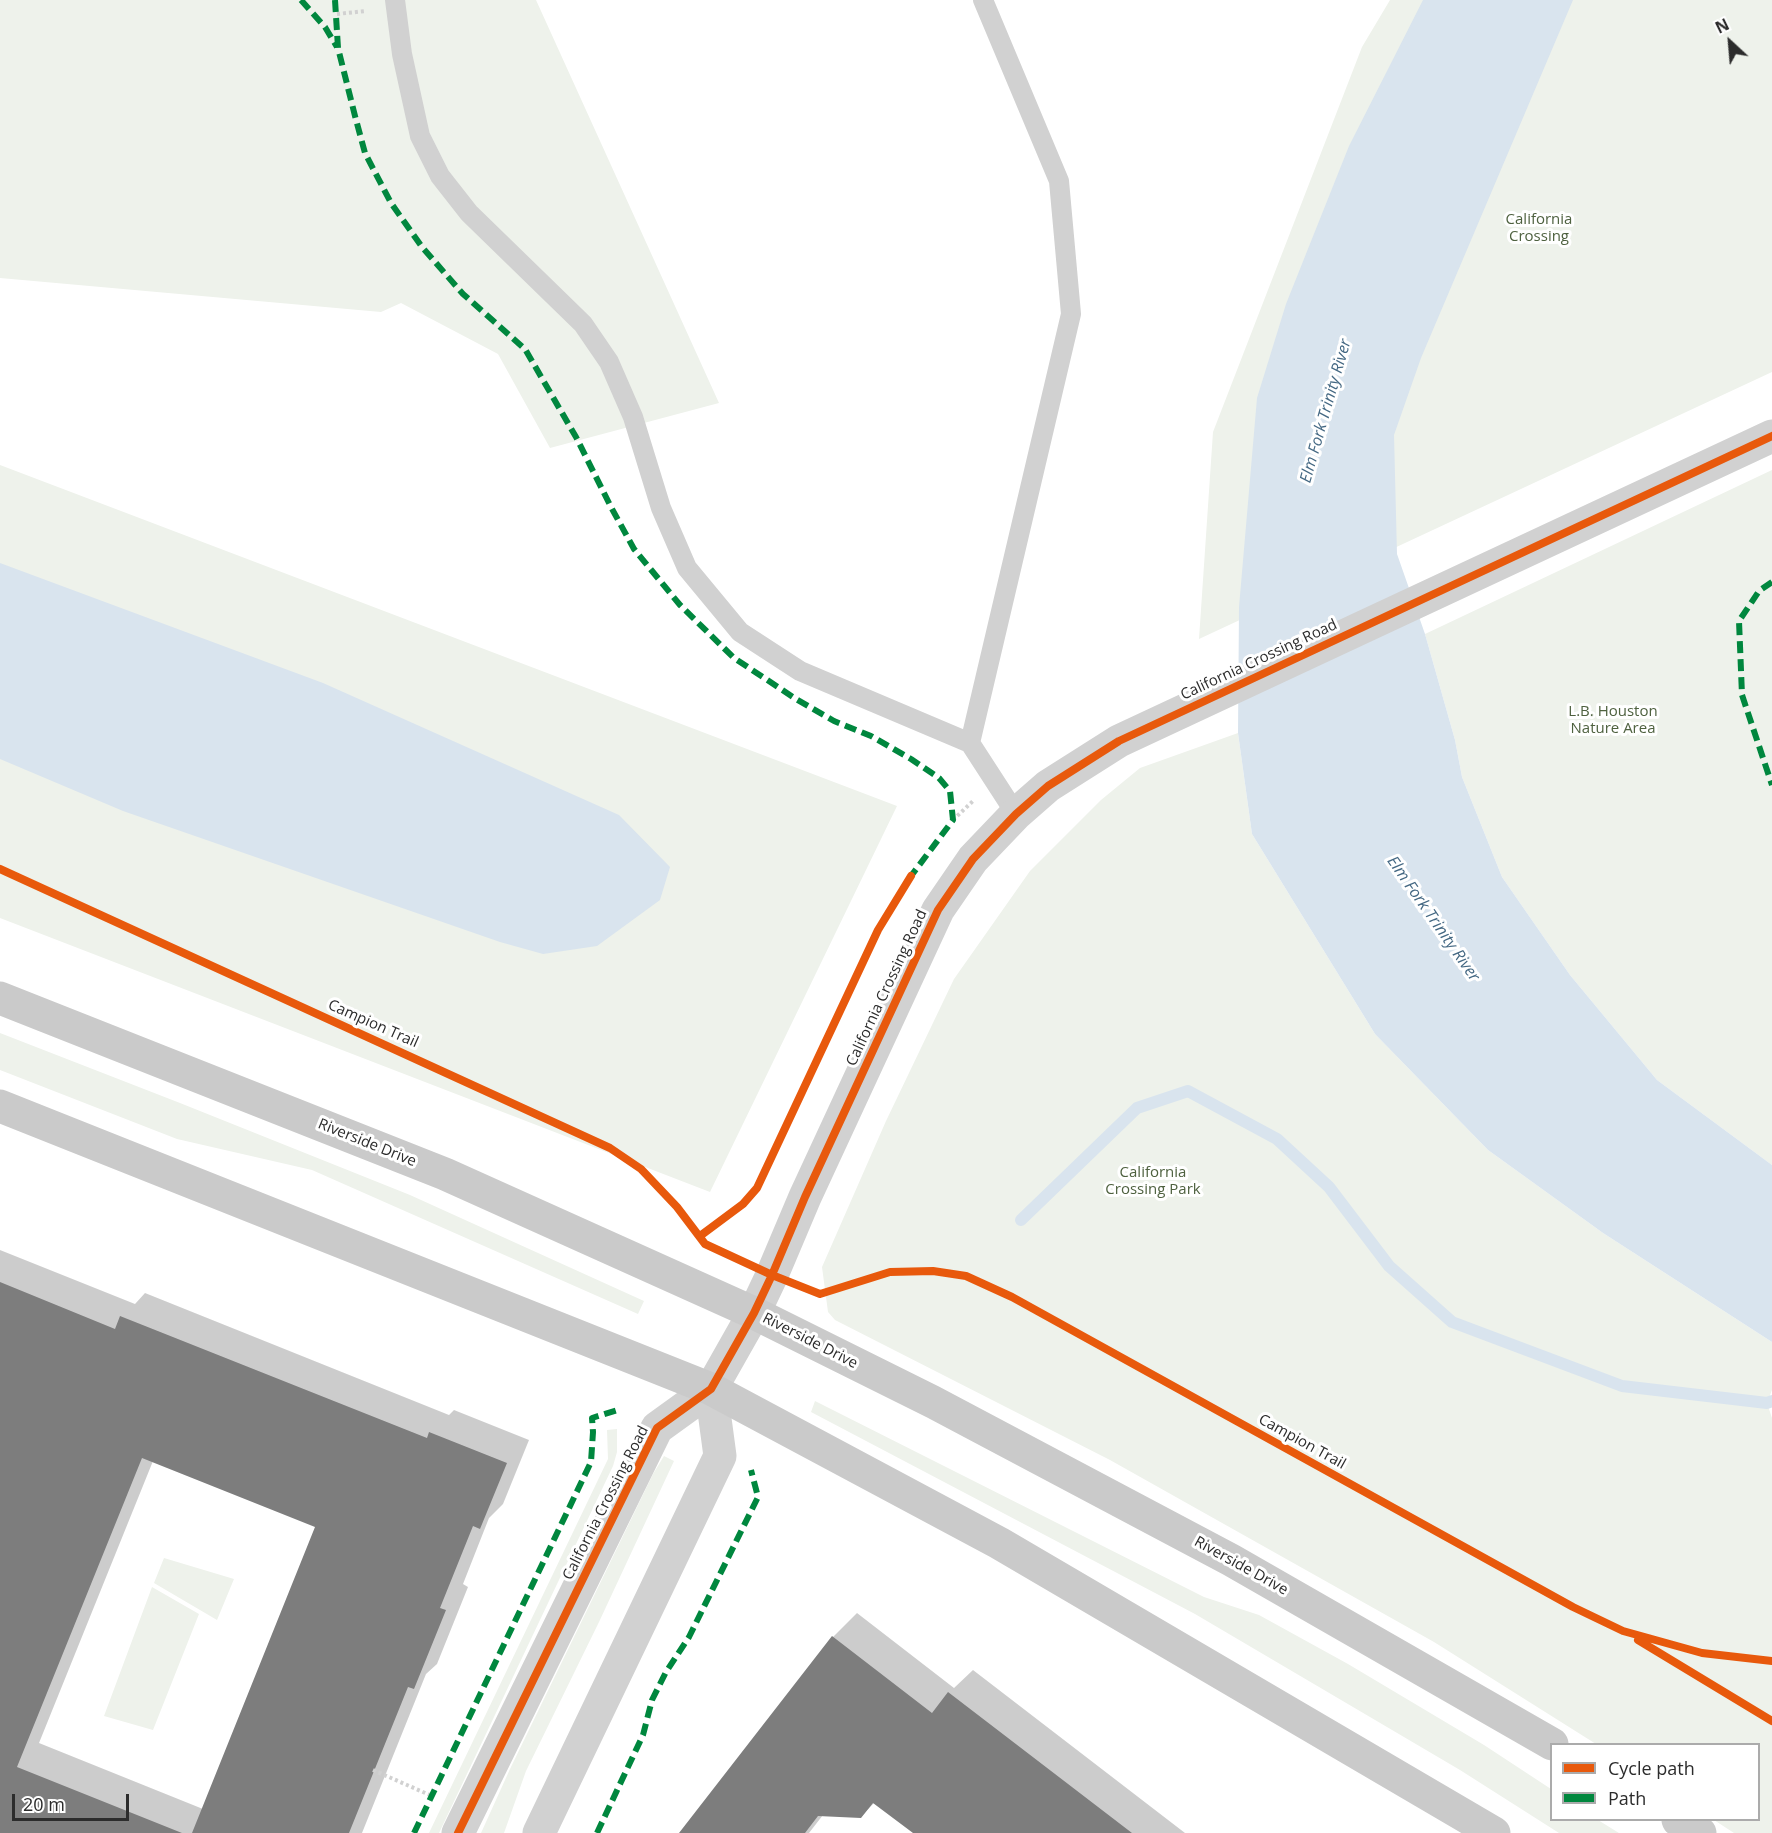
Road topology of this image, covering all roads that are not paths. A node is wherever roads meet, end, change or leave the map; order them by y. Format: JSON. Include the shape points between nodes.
{"nodes":[{"id":1,"x":395,"y":0,"type":"edge"},
{"id":2,"x":983,"y":0,"type":"edge"},
{"id":3,"x":1772,"y":436,"type":"edge"},
{"id":4,"x":970,"y":743,"type":"junction"},
{"id":5,"x":1017,"y":814,"type":"junction"},
{"id":6,"x":0,"y":998,"type":"edge"},
{"id":7,"x":0,"y":1106,"type":"edge"},
{"id":8,"x":754,"y":1313,"type":"junction"},
{"id":9,"x":711,"y":1389,"type":"junction"},
{"id":10,"x":1550,"y":1743,"type":"edge"},
{"id":11,"x":1680,"y":1821,"type":"edge"},
{"id":12,"x":458,"y":1833,"type":"edge"},
{"id":13,"x":539,"y":1833,"type":"edge"},
{"id":14,"x":1494,"y":1833,"type":"edge"},
{"id":15,"x":1700,"y":1833,"type":"edge"}],
"edges":[{"from":1,"to":4,"type":"lane","via":[[420,136],[440,177],[469,213],[583,324],[609,362],[633,417],[661,508],[687,568],[740,632],[800,670]]},
{"from":2,"to":4,"type":"lane","via":[[1059,181],[1071,314]]},
{"from":3,"to":5,"type":"street","name":"California Crossing Road","via":[[1119,741],[1048,786]]},
{"from":4,"to":5,"type":"lane"},
{"from":5,"to":8,"type":"street","name":"California Crossing Road","via":[[973,859],[938,910]]},
{"from":6,"to":8,"type":"main road","name":"Riverside Drive","via":[[445,1174]]},
{"from":7,"to":9,"type":"main road"},
{"from":8,"to":9,"type":"street","name":"California Crossing Road"},
{"from":8,"to":10,"type":"main road","name":"Riverside Drive","via":[[933,1402],[1231,1560]]},
{"from":9,"to":12,"type":"street","name":"California Crossing Road","via":[[657,1428]]},
{"from":9,"to":13,"type":"street","via":[[720,1456]]},
{"from":9,"to":14,"type":"main road","via":[[999,1543]]},
{"from":11,"to":15,"type":"main road"}]}
